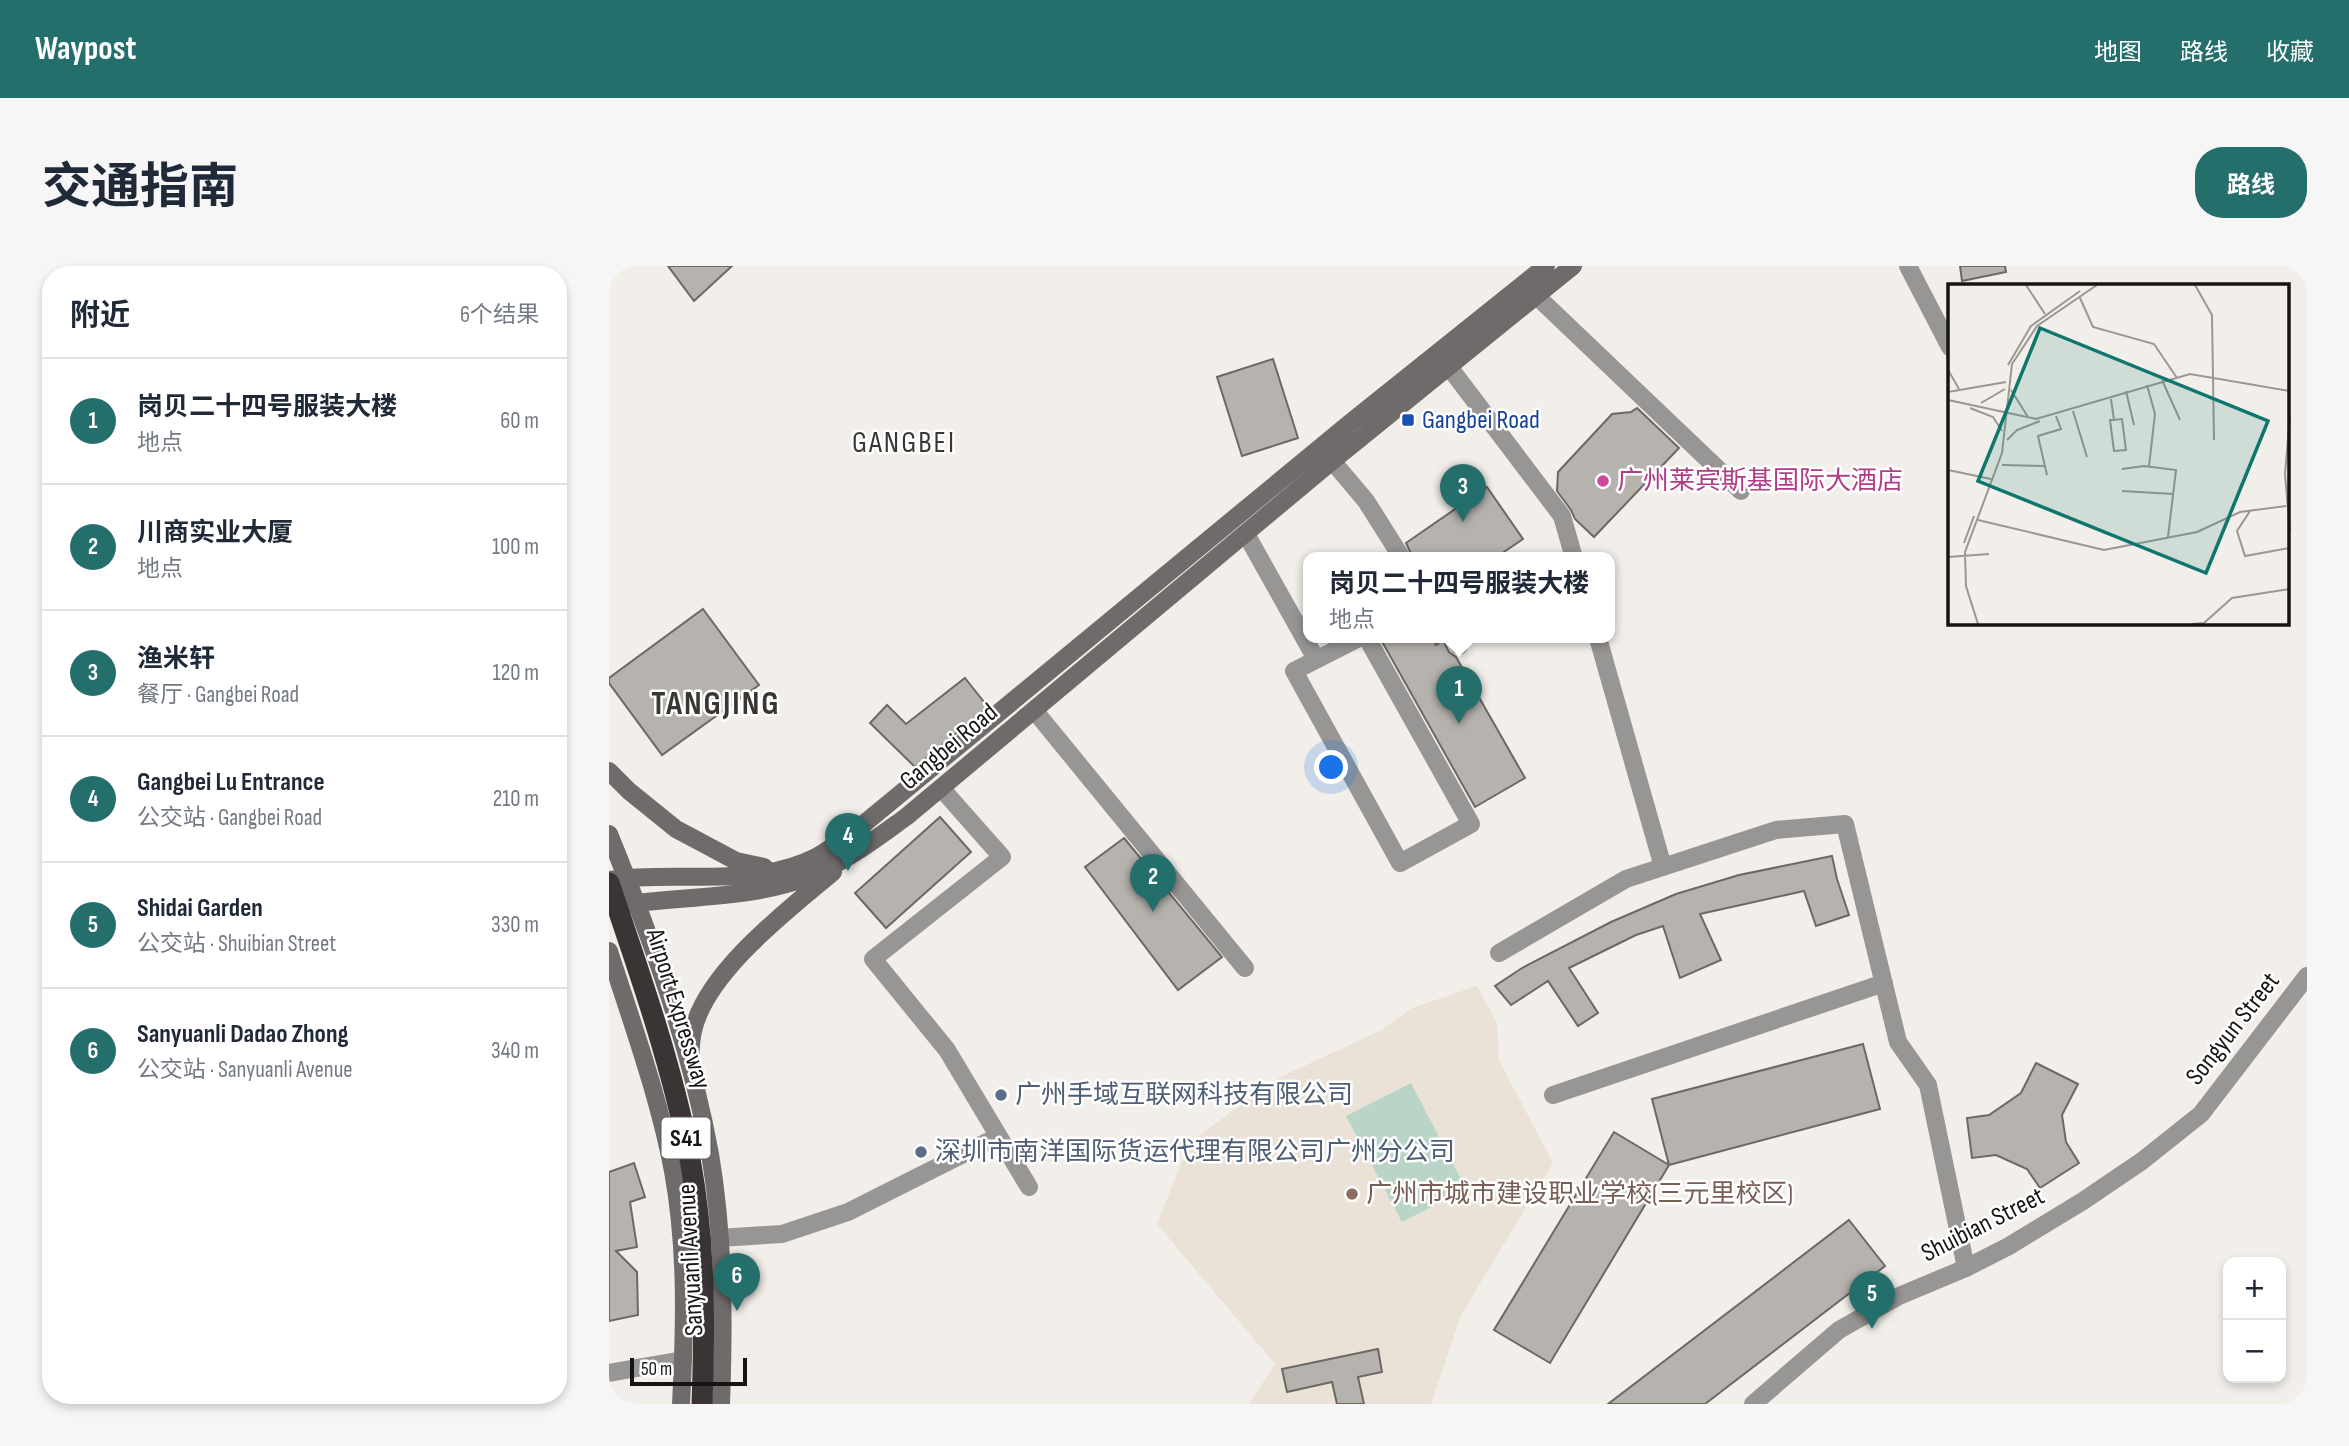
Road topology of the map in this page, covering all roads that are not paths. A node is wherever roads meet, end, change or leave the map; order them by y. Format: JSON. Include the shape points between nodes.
{"nodes":[{"id":1,"x":1546,"y":266,"type":"edge"},
{"id":2,"x":1573,"y":266,"type":"edge"},
{"id":3,"x":1908,"y":266,"type":"edge"},
{"id":4,"x":1530,"y":289,"type":"junction"},
{"id":5,"x":1948,"y":343,"type":"edge"},
{"id":6,"x":1443,"y":359,"type":"junction"},
{"id":7,"x":1321,"y":447,"type":"junction"},
{"id":8,"x":1332,"y":461,"type":"junction"},
{"id":9,"x":1741,"y":491,"type":"dead end"},
{"id":10,"x":1246,"y":534,"type":"junction"},
{"id":11,"x":1398,"y":552,"type":"edge"},
{"id":12,"x":1572,"y":552,"type":"edge"},
{"id":13,"x":1303,"y":636,"type":"edge"},
{"id":14,"x":1307,"y":643,"type":"edge"},
{"id":15,"x":1349,"y":643,"type":"edge"},
{"id":16,"x":1370,"y":643,"type":"edge"},
{"id":17,"x":1599,"y":643,"type":"edge"},
{"id":18,"x":1316,"y":659,"type":"junction"},
{"id":19,"x":1034,"y":710,"type":"junction"},
{"id":20,"x":609,"y":771,"type":"edge"},
{"id":21,"x":941,"y":788,"type":"junction"},
{"id":22,"x":609,"y":834,"type":"edge"},
{"id":23,"x":850,"y":857,"type":"junction"},
{"id":24,"x":1663,"y":867,"type":"junction"},
{"id":25,"x":778,"y":870,"type":"junction"},
{"id":26,"x":615,"y":880,"type":"edge"},
{"id":27,"x":636,"y":902,"type":"junction"},
{"id":28,"x":609,"y":907,"type":"edge"},
{"id":29,"x":609,"y":951,"type":"edge"},
{"id":30,"x":1499,"y":953,"type":"dead end"},
{"id":31,"x":1245,"y":968,"type":"dead end"},
{"id":32,"x":2307,"y":976,"type":"edge"},
{"id":33,"x":1884,"y":982,"type":"junction"},
{"id":34,"x":609,"y":998,"type":"edge"},
{"id":35,"x":631,"y":1018,"type":"junction"},
{"id":36,"x":689,"y":1068,"type":"junction"},
{"id":37,"x":1553,"y":1095,"type":"dead end"},
{"id":38,"x":2201,"y":1114,"type":"joint"},
{"id":39,"x":997,"y":1137,"type":"junction"},
{"id":40,"x":1029,"y":1187,"type":"dead end"},
{"id":41,"x":719,"y":1238,"type":"junction"},
{"id":42,"x":1966,"y":1268,"type":"junction"},
{"id":43,"x":684,"y":1360,"type":"junction"},
{"id":44,"x":609,"y":1373,"type":"edge"},
{"id":45,"x":681,"y":1404,"type":"edge"},
{"id":46,"x":702,"y":1404,"type":"edge"},
{"id":47,"x":721,"y":1404,"type":"edge"},
{"id":48,"x":1753,"y":1404,"type":"edge"}],
"edges":[{"from":1,"to":4,"type":"main road","name":"Gangbei Road"},
{"from":2,"to":4,"type":"main road","name":"Gangbei Road"},
{"from":3,"to":5,"type":"street"},
{"from":4,"to":6,"type":"main road","name":"Gangbei Road"},
{"from":4,"to":9,"type":"street"},
{"from":6,"to":7,"type":"main road","name":"Gangbei Road"},
{"from":6,"to":8,"type":"main road","name":"Gangbei Road"},
{"from":6,"to":12,"type":"street","via":[[1562,516]]},
{"from":7,"to":8,"type":"street"},
{"from":7,"to":25,"type":"main road","name":"Gangbei Road","via":[[860,827],[815,857]]},
{"from":8,"to":10,"type":"main road","name":"Gangbei Road"},
{"from":8,"to":11,"type":"street","via":[[1366,501]]},
{"from":10,"to":13,"type":"street"},
{"from":10,"to":19,"type":"main road","name":"Gangbei Road"},
{"from":14,"to":18,"type":"street"},
{"from":15,"to":18,"type":"street"},
{"from":16,"to":18,"type":"street","via":[[1471,824],[1400,863],[1294,671]]},
{"from":17,"to":24,"type":"street"},
{"from":19,"to":21,"type":"main road","name":"Gangbei Road"},
{"from":19,"to":31,"type":"street"},
{"from":20,"to":25,"type":"main road","via":[[676,829],[736,861]]},
{"from":21,"to":23,"type":"main road","name":"Gangbei Road"},
{"from":21,"to":39,"type":"street","via":[[1002,857],[873,959],[947,1050]]},
{"from":22,"to":26,"type":"main road","name":"Sanyuanli Avenue"},
{"from":23,"to":27,"type":"main road","name":"Gangbei Road","via":[[775,886]]},
{"from":23,"to":36,"type":"main road","via":[[724,973],[703,1004],[693,1030]]},
{"from":24,"to":30,"type":"street","via":[[1626,879]]},
{"from":24,"to":33,"type":"street","via":[[1776,830],[1846,824]]},
{"from":25,"to":26,"type":"main road","name":"Gangbei Road"},
{"from":26,"to":27,"type":"main road","name":"Sanyuanli Avenue"},
{"from":26,"to":46,"type":"highway","name":"Airport Expressway","number":"S41","bridge":true,"via":[[691,1162],[702,1267]]},
{"from":27,"to":28,"type":"main road","name":"Gangbei Road"},
{"from":27,"to":36,"type":"main road","name":"Sanyuanli Avenue"},
{"from":29,"to":35,"type":"main road","name":"Sanyuanli Avenue"},
{"from":32,"to":38,"type":"street","name":"Songyun Street"},
{"from":33,"to":37,"type":"street"},
{"from":33,"to":42,"type":"street","via":[[1898,1042],[1928,1086]]},
{"from":34,"to":35,"type":"main road"},
{"from":35,"to":43,"type":"main road","name":"Sanyuanli Avenue","via":[[675,1184],[684,1288]]},
{"from":36,"to":41,"type":"main road","name":"Sanyuanli Avenue","via":[[710,1155]]},
{"from":38,"to":42,"type":"street","name":"Shuibian Street","via":[[2083,1202]]},
{"from":39,"to":40,"type":"street"},
{"from":39,"to":41,"type":"street","via":[[848,1212],[782,1234]]},
{"from":41,"to":47,"type":"main road","name":"Sanyuanli Avenue"},
{"from":42,"to":48,"type":"street","name":"Shuibian Street","via":[[1899,1296],[1839,1331]]},
{"from":43,"to":44,"type":"street"},
{"from":43,"to":45,"type":"main road","name":"Sanyuanli Avenue"}]}
